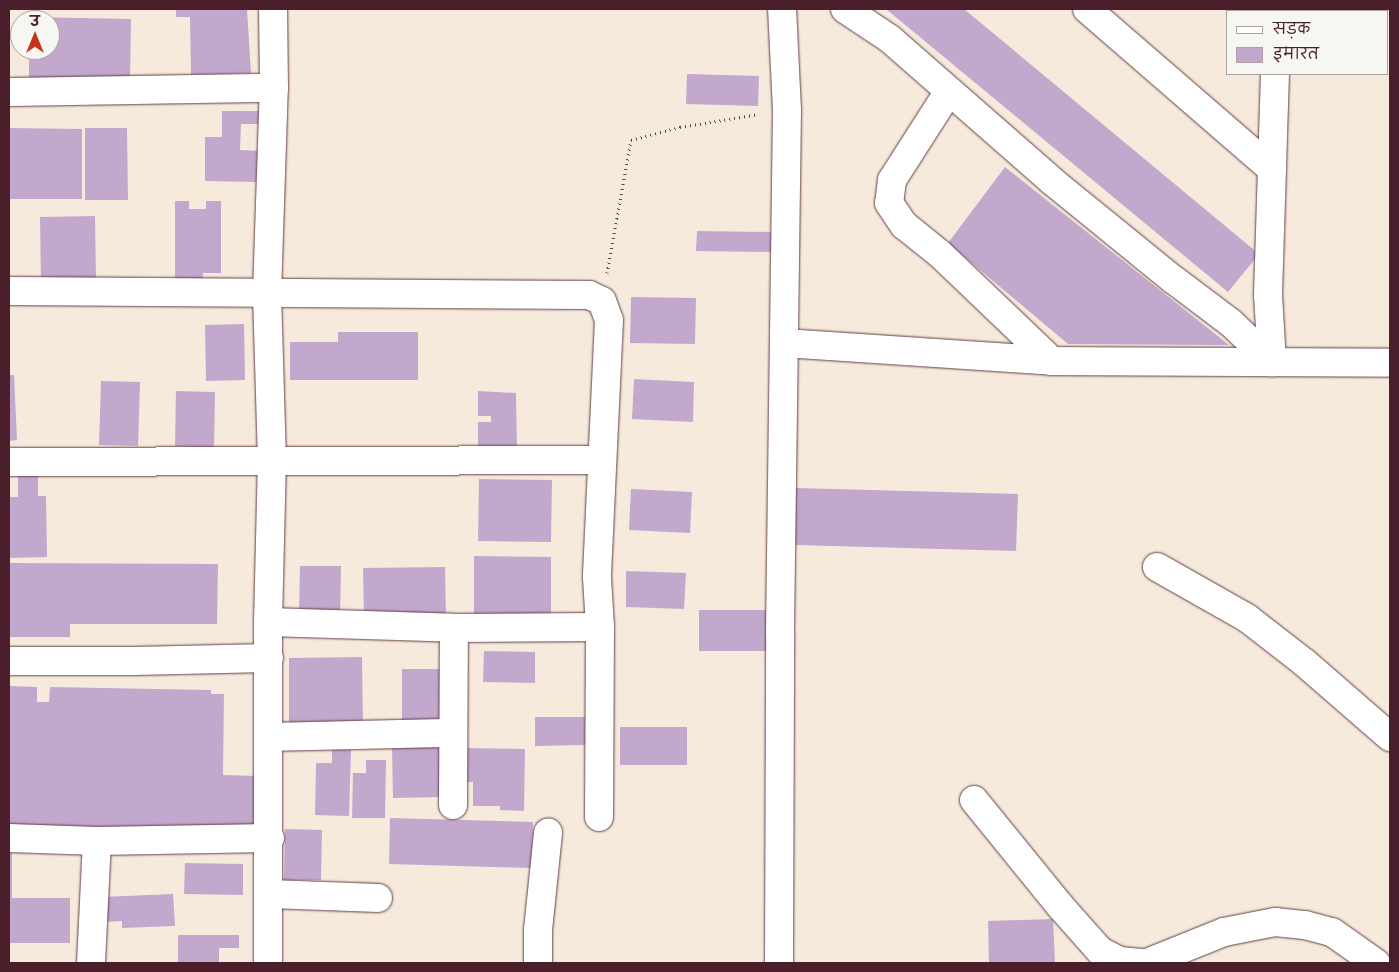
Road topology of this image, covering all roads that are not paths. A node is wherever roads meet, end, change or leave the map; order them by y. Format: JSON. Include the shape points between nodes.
{"nodes":[{"id":1,"x":273,"y":9,"type":"edge"},
{"id":2,"x":782,"y":9,"type":"edge"},
{"id":3,"x":845,"y":9,"type":"edge"},
{"id":4,"x":1088,"y":9,"type":"edge"},
{"id":5,"x":1275,"y":75,"type":"edge"},
{"id":6,"x":274,"y":88,"type":"junction"},
{"id":7,"x":949,"y":91,"type":"junction"},
{"id":8,"x":9,"y":92,"type":"edge"},
{"id":9,"x":1272,"y":169,"type":"junction"},
{"id":10,"x":9,"y":291,"type":"edge"},
{"id":11,"x":268,"y":294,"type":"junction"},
{"id":12,"x":784,"y":343,"type":"junction"},
{"id":13,"x":1052,"y":361,"type":"junction"},
{"id":14,"x":1272,"y":362,"type":"junction"},
{"id":15,"x":1390,"y":364,"type":"edge"},
{"id":16,"x":602,"y":460,"type":"junction"},
{"id":17,"x":9,"y":462,"type":"edge"},
{"id":18,"x":272,"y":462,"type":"junction"},
{"id":19,"x":1156,"y":567,"type":"dead end"},
{"id":20,"x":268,"y":622,"type":"junction"},
{"id":21,"x":600,"y":627,"type":"junction"},
{"id":22,"x":454,"y":628,"type":"junction"},
{"id":23,"x":269,"y":658,"type":"junction"},
{"id":24,"x":9,"y":660,"type":"edge"},
{"id":25,"x":452,"y":733,"type":"junction"},
{"id":26,"x":270,"y":737,"type":"junction"},
{"id":27,"x":1390,"y":737,"type":"edge"},
{"id":28,"x":974,"y":800,"type":"dead end"},
{"id":29,"x":452,"y":805,"type":"dead end"},
{"id":30,"x":599,"y":817,"type":"dead end"},
{"id":31,"x":548,"y":834,"type":"dead end"},
{"id":32,"x":9,"y":838,"type":"edge"},
{"id":33,"x":270,"y":838,"type":"junction"},
{"id":34,"x":97,"y":841,"type":"junction"},
{"id":35,"x":270,"y":894,"type":"junction"},
{"id":36,"x":378,"y":898,"type":"dead end"},
{"id":37,"x":91,"y":963,"type":"edge"},
{"id":38,"x":268,"y":963,"type":"edge"},
{"id":39,"x":538,"y":963,"type":"edge"},
{"id":40,"x":779,"y":963,"type":"edge"},
{"id":41,"x":1141,"y":963,"type":"edge"},
{"id":42,"x":1147,"y":963,"type":"edge"},
{"id":43,"x":1376,"y":963,"type":"edge"}],
"edges":[{"from":1,"to":6,"type":"street"},
{"from":2,"to":12,"type":"street","via":[[787,110]]},
{"from":3,"to":7,"type":"street","via":[[890,39]]},
{"from":4,"to":9,"type":"street"},
{"from":5,"to":9,"type":"street"},
{"from":6,"to":8,"type":"street"},
{"from":6,"to":11,"type":"street"},
{"from":7,"to":13,"type":"street","via":[[892,180],[889,203],[904,225],[940,254]]},
{"from":7,"to":14,"type":"street","via":[[1052,181],[1231,322]]},
{"from":9,"to":14,"type":"street","via":[[1268,295]]},
{"from":10,"to":11,"type":"street"},
{"from":11,"to":16,"type":"street","via":[[588,295],[602,301],[609,320]]},
{"from":11,"to":18,"type":"street"},
{"from":12,"to":13,"type":"street"},
{"from":12,"to":40,"type":"street"},
{"from":13,"to":14,"type":"street"},
{"from":14,"to":15,"type":"street"},
{"from":16,"to":18,"type":"street"},
{"from":16,"to":21,"type":"street","via":[[598,576]]},
{"from":17,"to":18,"type":"street"},
{"from":18,"to":20,"type":"street"},
{"from":19,"to":27,"type":"street","via":[[1247,618],[1305,663]]},
{"from":20,"to":22,"type":"street"},
{"from":20,"to":23,"type":"street"},
{"from":21,"to":22,"type":"street"},
{"from":21,"to":30,"type":"street"},
{"from":22,"to":25,"type":"street"},
{"from":23,"to":24,"type":"street"},
{"from":23,"to":26,"type":"street"},
{"from":25,"to":26,"type":"street"},
{"from":25,"to":29,"type":"street"},
{"from":26,"to":33,"type":"street"},
{"from":28,"to":41,"type":"street","via":[[1100,951],[1120,961]]},
{"from":31,"to":39,"type":"street","via":[[538,930]]},
{"from":32,"to":34,"type":"street"},
{"from":33,"to":34,"type":"street"},
{"from":33,"to":35,"type":"street"},
{"from":34,"to":37,"type":"street"},
{"from":35,"to":36,"type":"street"},
{"from":35,"to":38,"type":"street"},
{"from":42,"to":43,"type":"street","via":[[1224,932],[1275,922],[1332,932]]}]}
